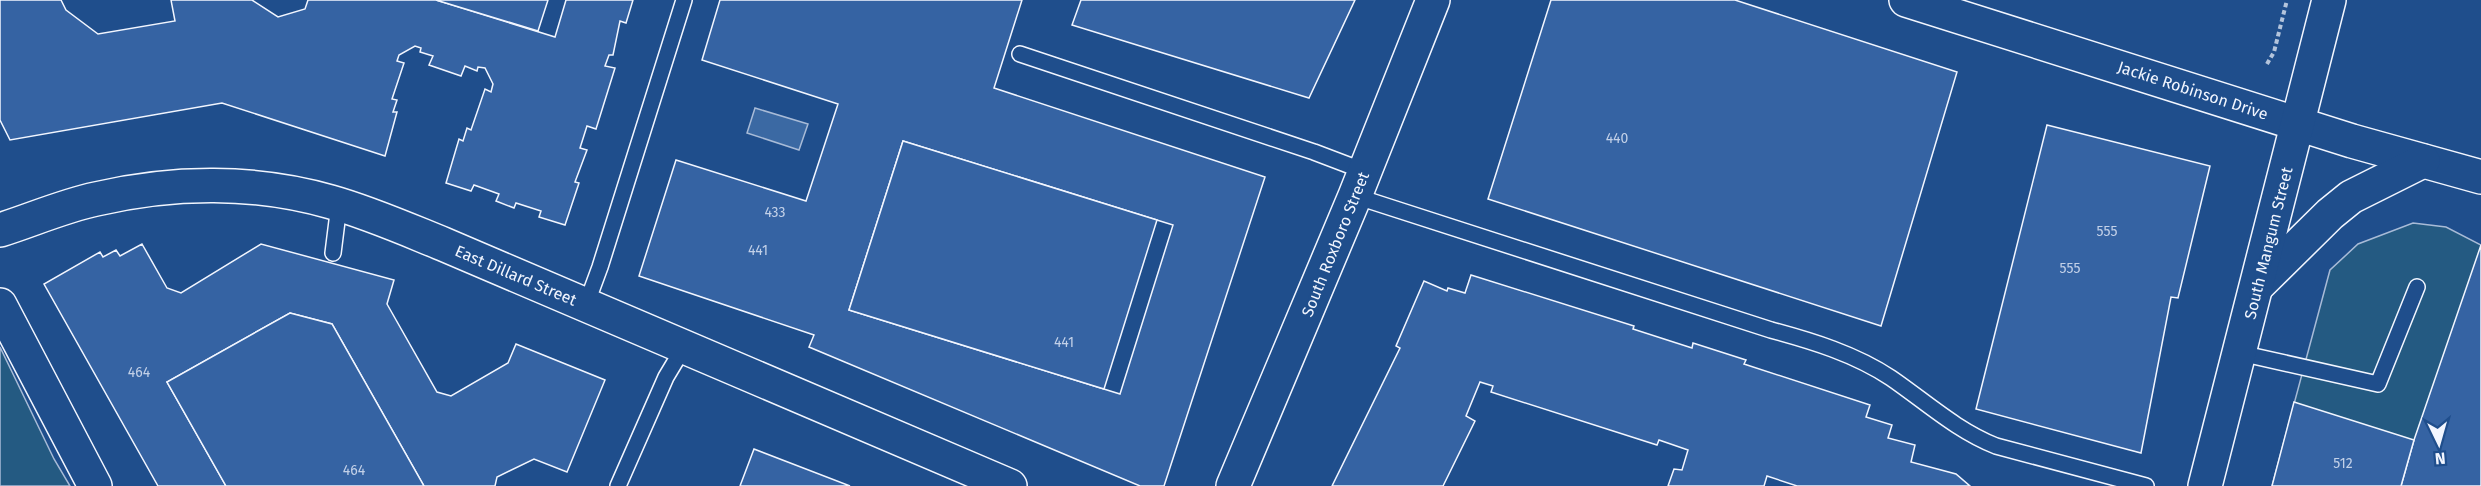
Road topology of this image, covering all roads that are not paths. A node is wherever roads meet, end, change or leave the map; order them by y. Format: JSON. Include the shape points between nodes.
{"nodes":[{"id":1,"x":684,"y":0,"type":"edge"},
{"id":2,"x":1433,"y":0,"type":"edge"},
{"id":3,"x":1906,"y":0,"type":"edge"},
{"id":4,"x":2329,"y":0,"type":"edge"},
{"id":5,"x":1020,"y":54,"type":"dead end"},
{"id":6,"x":2298,"y":124,"type":"junction"},
{"id":7,"x":2423,"y":161,"type":"junction"},
{"id":8,"x":2481,"y":177,"type":"edge"},
{"id":9,"x":1360,"y":184,"type":"junction"},
{"id":10,"x":339,"y":205,"type":"junction"},
{"id":11,"x":0,"y":230,"type":"edge"},
{"id":12,"x":333,"y":253,"type":"dead end"},
{"id":13,"x":2258,"y":286,"type":"junction"},
{"id":14,"x":2417,"y":287,"type":"dead end"},
{"id":15,"x":0,"y":305,"type":"edge"},
{"id":16,"x":586,"y":305,"type":"junction"},
{"id":17,"x":684,"y":347,"type":"junction"},
{"id":18,"x":2240,"y":353,"type":"junction"},
{"id":19,"x":94,"y":486,"type":"edge"},
{"id":20,"x":618,"y":486,"type":"edge"},
{"id":21,"x":1010,"y":486,"type":"edge"},
{"id":22,"x":1233,"y":486,"type":"edge"},
{"id":23,"x":2146,"y":486,"type":"edge"},
{"id":24,"x":2205,"y":486,"type":"edge"}],
"edges":[{"from":1,"to":16,"type":"lane"},
{"from":2,"to":9,"type":"main road","name":"South Roxboro Street"},
{"from":3,"to":6,"type":"main road","name":"Jackie Robinson Drive"},
{"from":4,"to":6,"type":"main road","name":"South Mangum Street"},
{"from":5,"to":9,"type":"lane","via":[[1314,152]]},
{"from":6,"to":7,"type":"main road","name":"Jackie Robinson Drive"},
{"from":6,"to":13,"type":"main road","name":"South Mangum Street"},
{"from":7,"to":8,"type":"main road","name":"Jackie Robinson Drive"},
{"from":7,"to":13,"type":"main road","via":[[2351,197]]},
{"from":9,"to":22,"type":"main road","name":"South Roxboro Street"},
{"from":9,"to":23,"type":"lane","via":[[1771,330],[1815,342],[1889,377],[1973,436],[1996,446]]},
{"from":10,"to":11,"type":"main road","name":"East Dillard Street","via":[[261,188],[154,188],[94,199]]},
{"from":10,"to":12,"type":"lane"},
{"from":10,"to":16,"type":"main road","name":"East Dillard Street"},
{"from":13,"to":18,"type":"main road","name":"South Mangum Street"},
{"from":14,"to":18,"type":"lane","via":[[2378,384]]},
{"from":15,"to":19,"type":"main road"},
{"from":16,"to":17,"type":"main road","name":"East Dillard Street"},
{"from":17,"to":20,"type":"lane","via":[[666,377]]},
{"from":17,"to":21,"type":"main road","name":"East Dillard Street"},
{"from":18,"to":24,"type":"main road","name":"South Mangum Street"}]}
